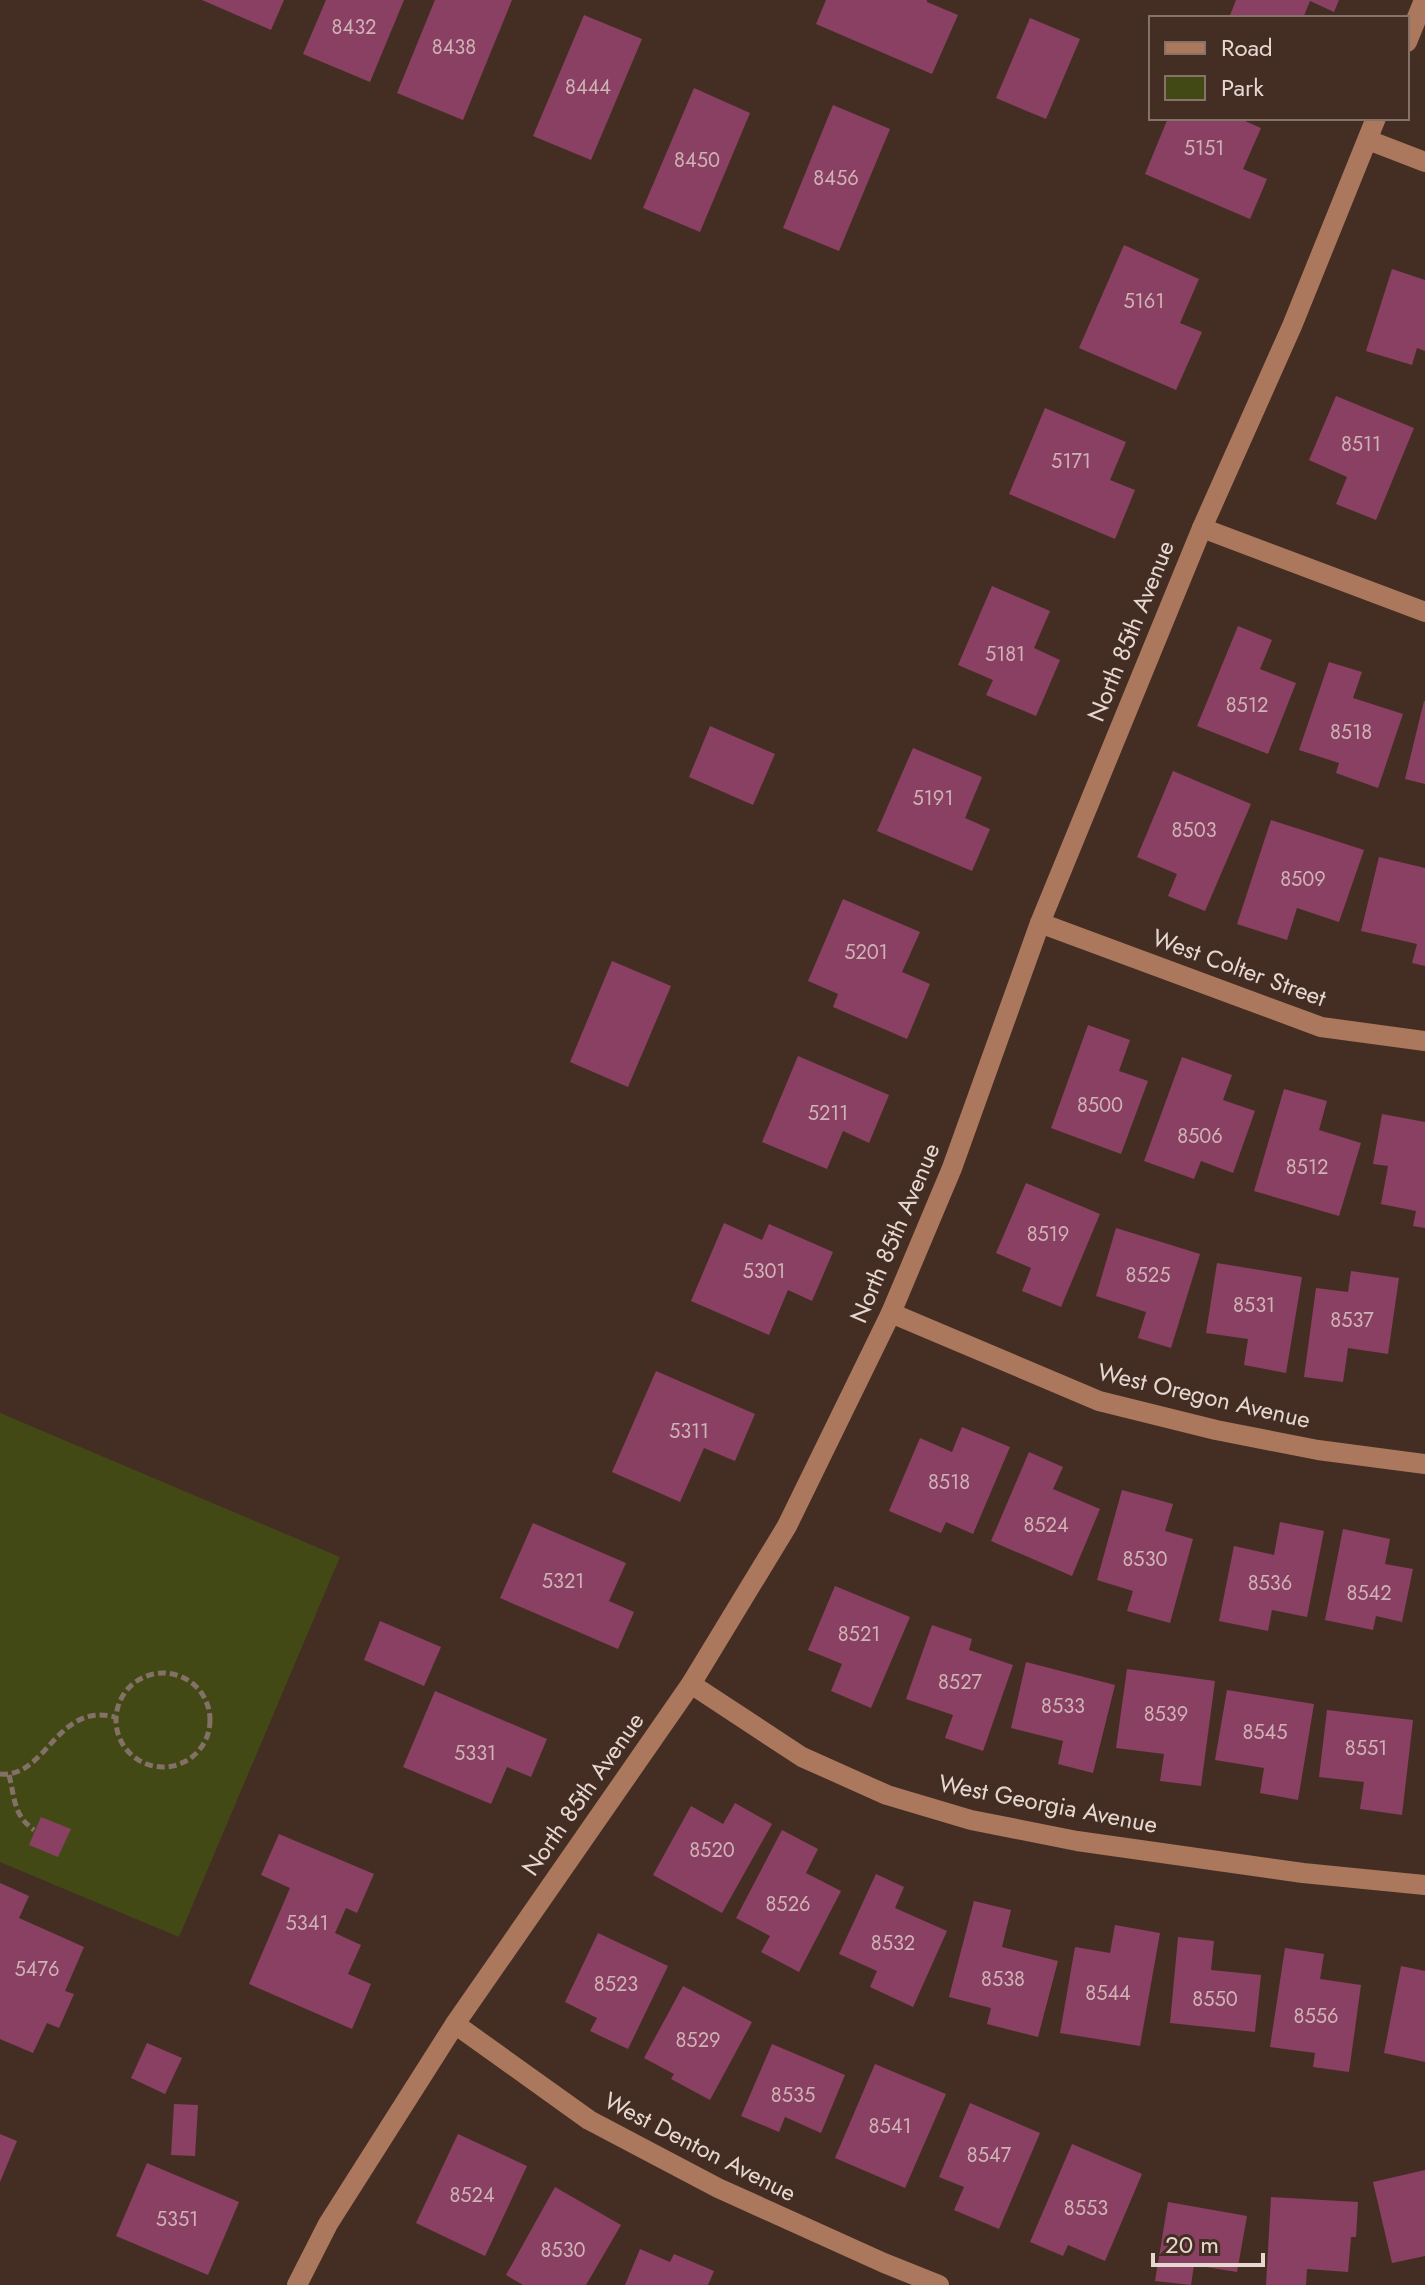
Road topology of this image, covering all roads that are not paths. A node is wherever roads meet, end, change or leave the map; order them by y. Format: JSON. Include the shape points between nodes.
{"nodes":[{"id":1,"x":1424,"y":0,"type":"edge"},
{"id":2,"x":1409,"y":37,"type":"edge"},
{"id":3,"x":1375,"y":120,"type":"edge"},
{"id":4,"x":1368,"y":140,"type":"junction"},
{"id":5,"x":1425,"y":162,"type":"edge"},
{"id":6,"x":1202,"y":528,"type":"junction"},
{"id":7,"x":1425,"y":612,"type":"edge"},
{"id":8,"x":1040,"y":923,"type":"junction"},
{"id":9,"x":1425,"y":1041,"type":"edge"},
{"id":10,"x":891,"y":1313,"type":"junction"},
{"id":11,"x":1425,"y":1464,"type":"edge"},
{"id":12,"x":691,"y":1684,"type":"junction"},
{"id":13,"x":1425,"y":1885,"type":"edge"},
{"id":14,"x":455,"y":2024,"type":"junction"},
{"id":15,"x":297,"y":2285,"type":"edge"},
{"id":16,"x":939,"y":2285,"type":"edge"}],
"edges":[{"from":1,"to":2,"type":"street"},
{"from":3,"to":4,"type":"street","name":"North 85th Avenue"},
{"from":4,"to":5,"type":"street"},
{"from":4,"to":6,"type":"street","name":"North 85th Avenue"},
{"from":6,"to":7,"type":"street"},
{"from":6,"to":8,"type":"street","name":"North 85th Avenue"},
{"from":8,"to":9,"type":"street","name":"West Colter Street","via":[[1321,1027]]},
{"from":8,"to":10,"type":"street","name":"North 85th Avenue","via":[[952,1168]]},
{"from":10,"to":11,"type":"street","name":"West Oregon Avenue","via":[[1099,1401],[1318,1450]]},
{"from":10,"to":12,"type":"street","name":"North 85th Avenue","via":[[787,1526]]},
{"from":12,"to":13,"type":"street","name":"West Georgia Avenue","via":[[802,1757],[887,1795],[971,1820],[1092,1844]]},
{"from":12,"to":14,"type":"street","name":"North 85th Avenue"},
{"from":14,"to":15,"type":"street","name":"North 85th Avenue","via":[[328,2224]]},
{"from":14,"to":16,"type":"street","name":"West Denton Avenue","via":[[589,2120],[731,2195]]}]}
